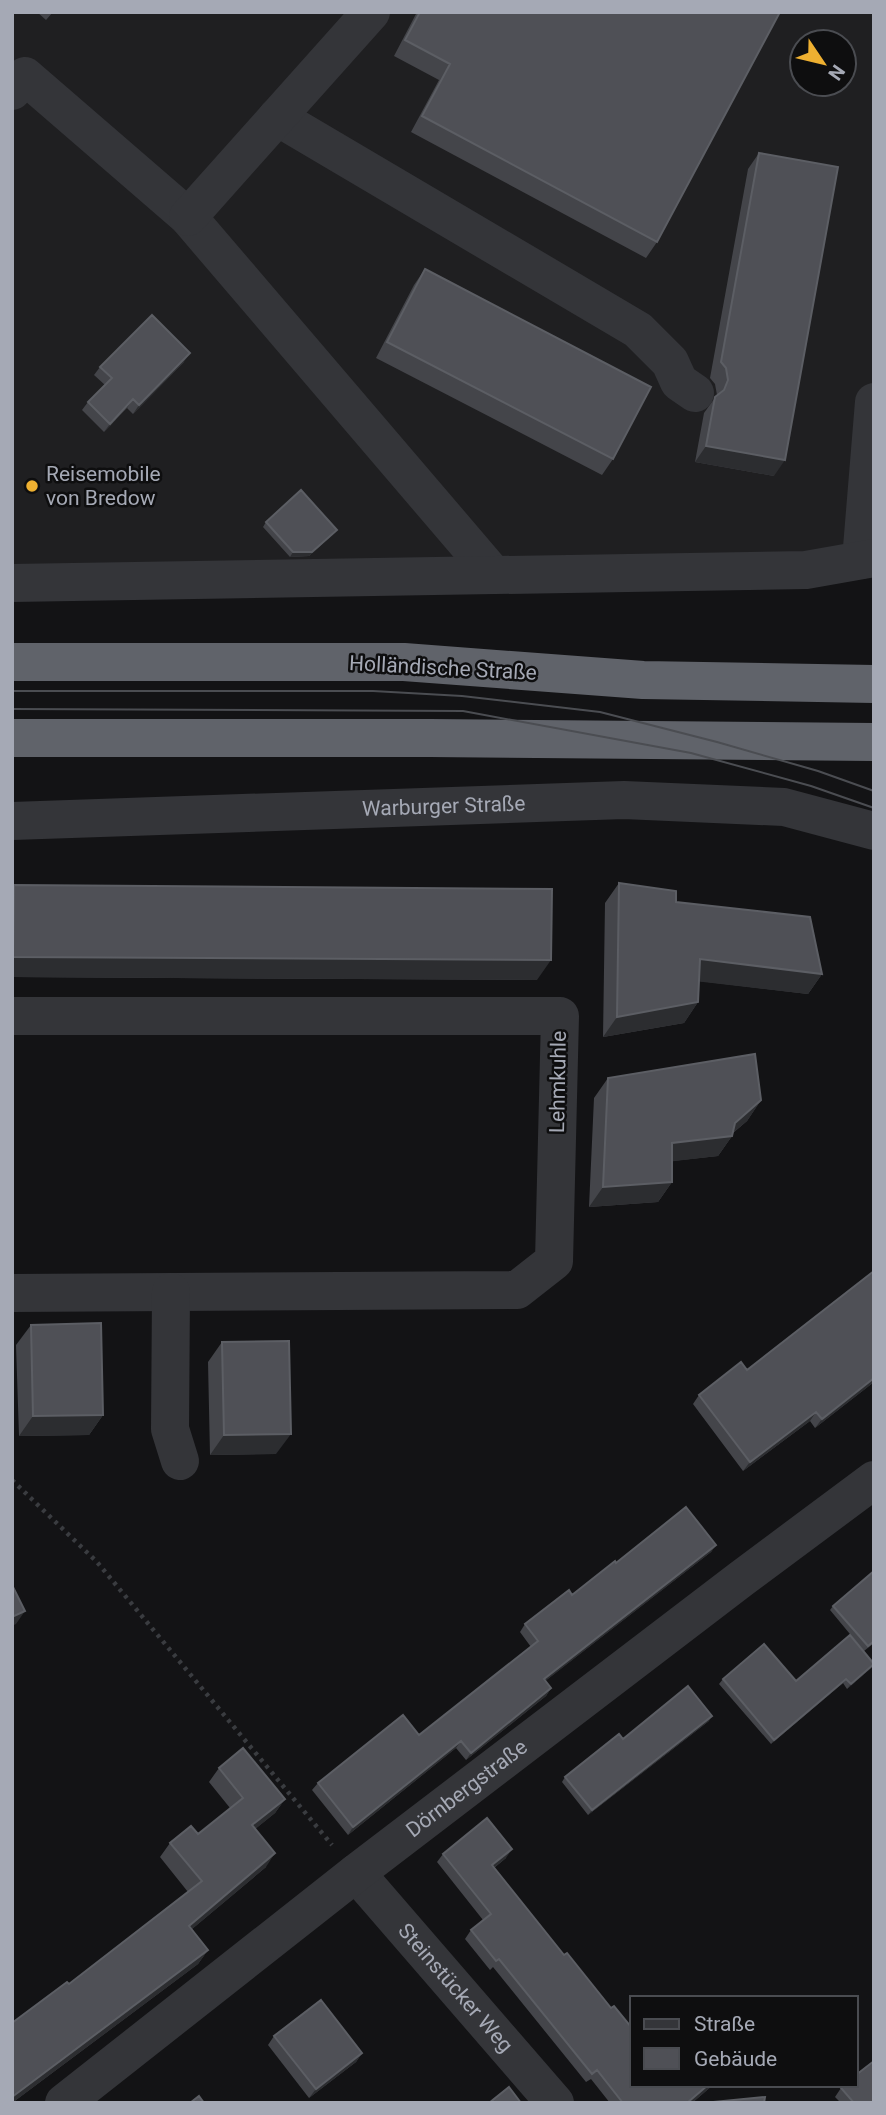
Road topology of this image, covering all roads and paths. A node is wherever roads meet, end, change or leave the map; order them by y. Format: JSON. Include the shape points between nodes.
{"nodes":[{"id":1,"x":371,"y":12,"type":"edge"},
{"id":2,"x":17,"y":77,"type":"edge"},
{"id":3,"x":277,"y":117,"type":"junction"},
{"id":4,"x":188,"y":217,"type":"junction"},
{"id":5,"x":695,"y":393,"type":"dead end"},
{"id":6,"x":874,"y":402,"type":"edge"},
{"id":7,"x":867,"y":559,"type":"edge"},
{"id":8,"x":494,"y":575,"type":"junction"},
{"id":9,"x":12,"y":583,"type":"edge"},
{"id":10,"x":12,"y":662,"type":"edge"},
{"id":11,"x":874,"y":684,"type":"edge"},
{"id":12,"x":12,"y":738,"type":"edge"},
{"id":13,"x":874,"y":742,"type":"edge"},
{"id":14,"x":12,"y":821,"type":"edge"},
{"id":15,"x":874,"y":831,"type":"edge"},
{"id":16,"x":12,"y":1016,"type":"edge"},
{"id":17,"x":171,"y":1292,"type":"junction"},
{"id":18,"x":12,"y":1293,"type":"edge"},
{"id":19,"x":180,"y":1461,"type":"dead end"},
{"id":20,"x":12,"y":1480,"type":"edge"},
{"id":21,"x":873,"y":1481,"type":"edge"},
{"id":22,"x":356,"y":1873,"type":"junction"},
{"id":23,"x":64,"y":2103,"type":"edge"},
{"id":24,"x":555,"y":2103,"type":"edge"}],
"edges":[{"from":1,"to":3,"type":"street"},
{"from":2,"to":4,"type":"street"},
{"from":3,"to":4,"type":"street"},
{"from":3,"to":5,"type":"street","via":[[638,330],[670,362],[679,382]]},
{"from":4,"to":8,"type":"street"},
{"from":6,"to":7,"type":"street"},
{"from":7,"to":8,"type":"street","via":[[806,570]]},
{"from":8,"to":9,"type":"street"},
{"from":10,"to":11,"type":"highway","name":"Holländische Straße","via":[[404,662],[643,680]]},
{"from":12,"to":13,"type":"highway"},
{"from":14,"to":15,"type":"street","name":"Warburger Straße","via":[[624,800],[784,807]]},
{"from":16,"to":17,"type":"street","name":"Lehmkuhle","via":[[559,1016],[554,1261],[517,1290]]},
{"from":17,"to":18,"type":"street","name":"Lehmkuhle"},
{"from":17,"to":19,"type":"street","via":[[170,1429]]},
{"from":20,"to":22,"type":"path","via":[[97,1562]]},
{"from":21,"to":22,"type":"street","name":"Dörnbergstraße"},
{"from":22,"to":23,"type":"street","name":"Dörnbergstraße"},
{"from":22,"to":24,"type":"street","name":"Steinstücker Weg"}]}
